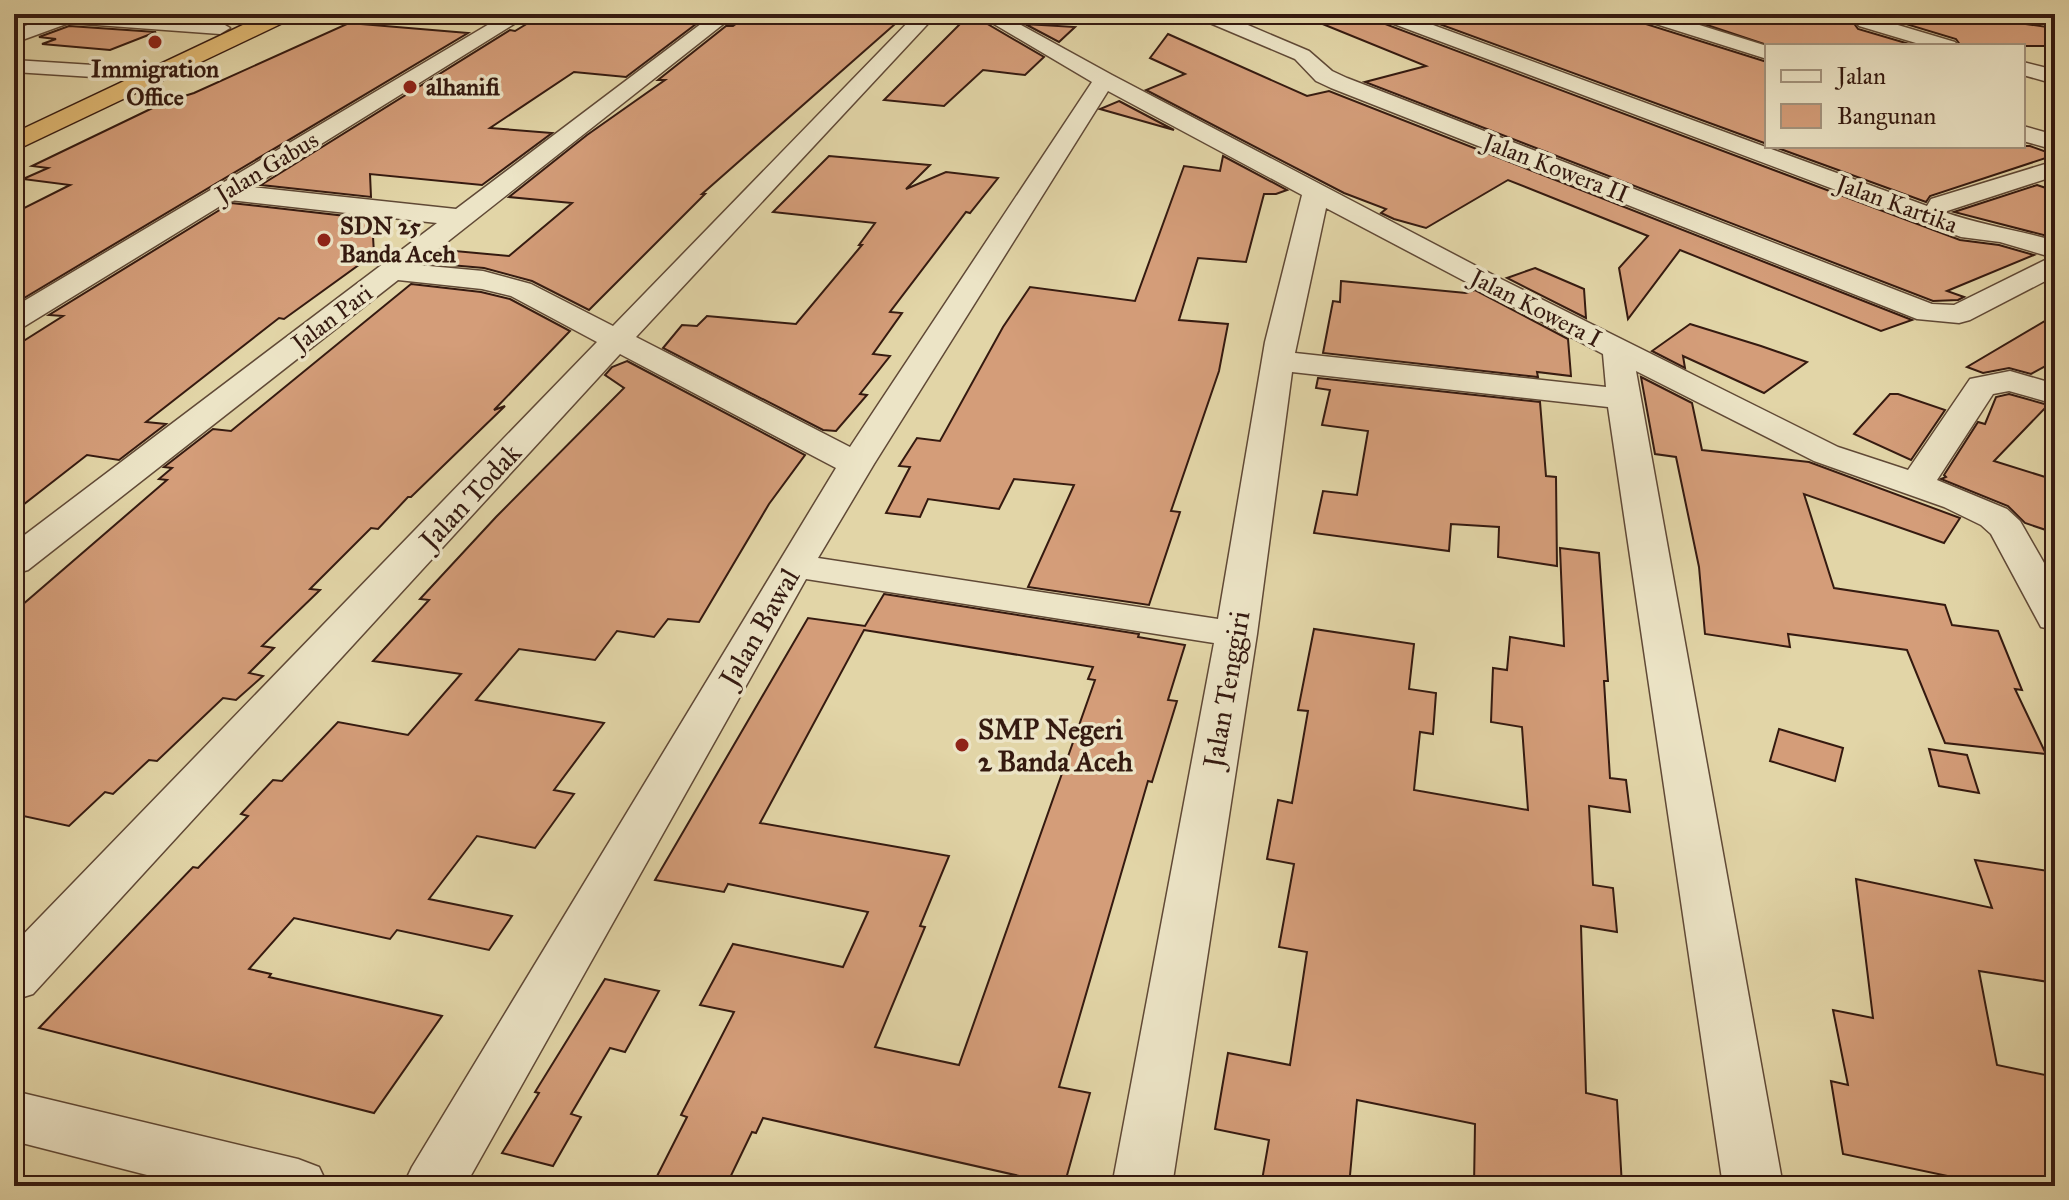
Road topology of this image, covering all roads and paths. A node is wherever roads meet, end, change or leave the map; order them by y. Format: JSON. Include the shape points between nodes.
{"nodes":[{"id":1,"x":250,"y":14,"type":"edge"},
{"id":2,"x":283,"y":14,"type":"edge"},
{"id":3,"x":520,"y":14,"type":"edge"},
{"id":4,"x":726,"y":14,"type":"edge"},
{"id":5,"x":927,"y":14,"type":"edge"},
{"id":6,"x":987,"y":14,"type":"edge"},
{"id":7,"x":1205,"y":14,"type":"edge"},
{"id":8,"x":1385,"y":14,"type":"edge"},
{"id":9,"x":1416,"y":14,"type":"edge"},
{"id":10,"x":1644,"y":14,"type":"edge"},
{"id":11,"x":1865,"y":18,"type":"edge"},
{"id":12,"x":220,"y":28,"type":"junction"},
{"id":13,"x":14,"y":37,"type":"edge"},
{"id":14,"x":1942,"y":44,"type":"edge"},
{"id":15,"x":1765,"y":52,"type":"edge"},
{"id":16,"x":14,"y":66,"type":"edge"},
{"id":17,"x":2025,"y":69,"type":"edge"},
{"id":18,"x":125,"y":73,"type":"junction"},
{"id":19,"x":2055,"y":77,"type":"edge"},
{"id":20,"x":1104,"y":80,"type":"junction"},
{"id":21,"x":14,"y":124,"type":"edge"},
{"id":22,"x":2025,"y":134,"type":"edge"},
{"id":23,"x":1765,"y":141,"type":"edge"},
{"id":24,"x":14,"y":143,"type":"edge"},
{"id":25,"x":2055,"y":143,"type":"edge"},
{"id":26,"x":1783,"y":148,"type":"edge"},
{"id":27,"x":2055,"y":168,"type":"edge"},
{"id":28,"x":226,"y":192,"type":"junction"},
{"id":29,"x":1316,"y":193,"type":"junction"},
{"id":30,"x":1940,"y":205,"type":"junction"},
{"id":31,"x":462,"y":218,"type":"junction"},
{"id":32,"x":2003,"y":234,"type":"junction"},
{"id":33,"x":2055,"y":250,"type":"edge"},
{"id":34,"x":2055,"y":265,"type":"edge"},
{"id":35,"x":393,"y":271,"type":"junction"},
{"id":36,"x":14,"y":320,"type":"edge"},
{"id":37,"x":615,"y":340,"type":"junction"},
{"id":38,"x":1618,"y":349,"type":"junction"},
{"id":39,"x":1279,"y":361,"type":"junction"},
{"id":40,"x":2055,"y":394,"type":"edge"},
{"id":41,"x":1623,"y":399,"type":"junction"},
{"id":42,"x":856,"y":464,"type":"junction"},
{"id":43,"x":1916,"y":485,"type":"junction"},
{"id":44,"x":2013,"y":539,"type":"junction"},
{"id":45,"x":2055,"y":552,"type":"edge"},
{"id":46,"x":14,"y":562,"type":"edge"},
{"id":47,"x":794,"y":566,"type":"junction"},
{"id":48,"x":2055,"y":618,"type":"edge"},
{"id":49,"x":1236,"y":634,"type":"junction"},
{"id":50,"x":14,"y":979,"type":"edge"},
{"id":51,"x":14,"y":1116,"type":"edge"},
{"id":52,"x":298,"y":1186,"type":"edge"},
{"id":53,"x":433,"y":1186,"type":"edge"},
{"id":54,"x":1142,"y":1186,"type":"edge"},
{"id":55,"x":1753,"y":1186,"type":"edge"}],
"edges":[{"from":1,"to":12,"type":"highway"},
{"from":2,"to":24,"type":"highway"},
{"from":3,"to":28,"type":"street","name":"Jalan Gabus"},
{"from":4,"to":31,"type":"street","name":"Jalan Pari"},
{"from":5,"to":37,"type":"street","name":"Jalan Todak"},
{"from":6,"to":20,"type":"street","name":"Jalan Kowera I"},
{"from":7,"to":34,"type":"street","name":"Jalan Kowera II","via":[[1302,55],[1339,83],[1916,309],[1959,314]]},
{"from":8,"to":32,"type":"street","name":"Jalan Kartika","via":[[1971,231]]},
{"from":9,"to":23,"type":"street"},
{"from":10,"to":15,"type":"street"},
{"from":11,"to":14,"type":"street"},
{"from":12,"to":13,"type":"street","via":[[67,17]]},
{"from":12,"to":18,"type":"highway"},
{"from":16,"to":18,"type":"street"},
{"from":17,"to":19,"type":"street"},
{"from":18,"to":21,"type":"highway"},
{"from":20,"to":29,"type":"street","name":"Jalan Kowera I"},
{"from":20,"to":42,"type":"street","name":"Jalan Bawal"},
{"from":22,"to":25,"type":"street"},
{"from":26,"to":30,"type":"street","name":"Jalan Kartika"},
{"from":27,"to":30,"type":"street"},
{"from":28,"to":31,"type":"street"},
{"from":28,"to":36,"type":"street","name":"Jalan Gabus"},
{"from":29,"to":38,"type":"street","name":"Jalan Kowera I"},
{"from":29,"to":39,"type":"street","name":"Jalan Tenggiri"},
{"from":30,"to":32,"type":"street","name":"Jalan Kartika","via":[[1988,222]]},
{"from":31,"to":35,"type":"street","name":"Jalan Pari"},
{"from":32,"to":33,"type":"street"},
{"from":35,"to":37,"type":"street","via":[[513,287]]},
{"from":35,"to":46,"type":"street","name":"Jalan Pari"},
{"from":37,"to":42,"type":"street"},
{"from":37,"to":50,"type":"street","name":"Jalan Todak"},
{"from":38,"to":41,"type":"street"},
{"from":38,"to":43,"type":"street","name":"Jalan Kowera I","via":[[1826,454]]},
{"from":39,"to":41,"type":"street"},
{"from":39,"to":49,"type":"street","name":"Jalan Tenggiri"},
{"from":40,"to":43,"type":"street","via":[[2010,381],[1982,386]]},
{"from":41,"to":55,"type":"street"},
{"from":42,"to":47,"type":"street","name":"Jalan Bawal"},
{"from":43,"to":44,"type":"street","name":"Jalan Kowera I","via":[[1994,517]]},
{"from":44,"to":45,"type":"street"},
{"from":44,"to":48,"type":"street","name":"Jalan Kowera I"},
{"from":47,"to":49,"type":"street"},
{"from":47,"to":53,"type":"street","name":"Jalan Bawal"},
{"from":49,"to":54,"type":"street","name":"Jalan Tenggiri"},
{"from":51,"to":52,"type":"street"}]}
